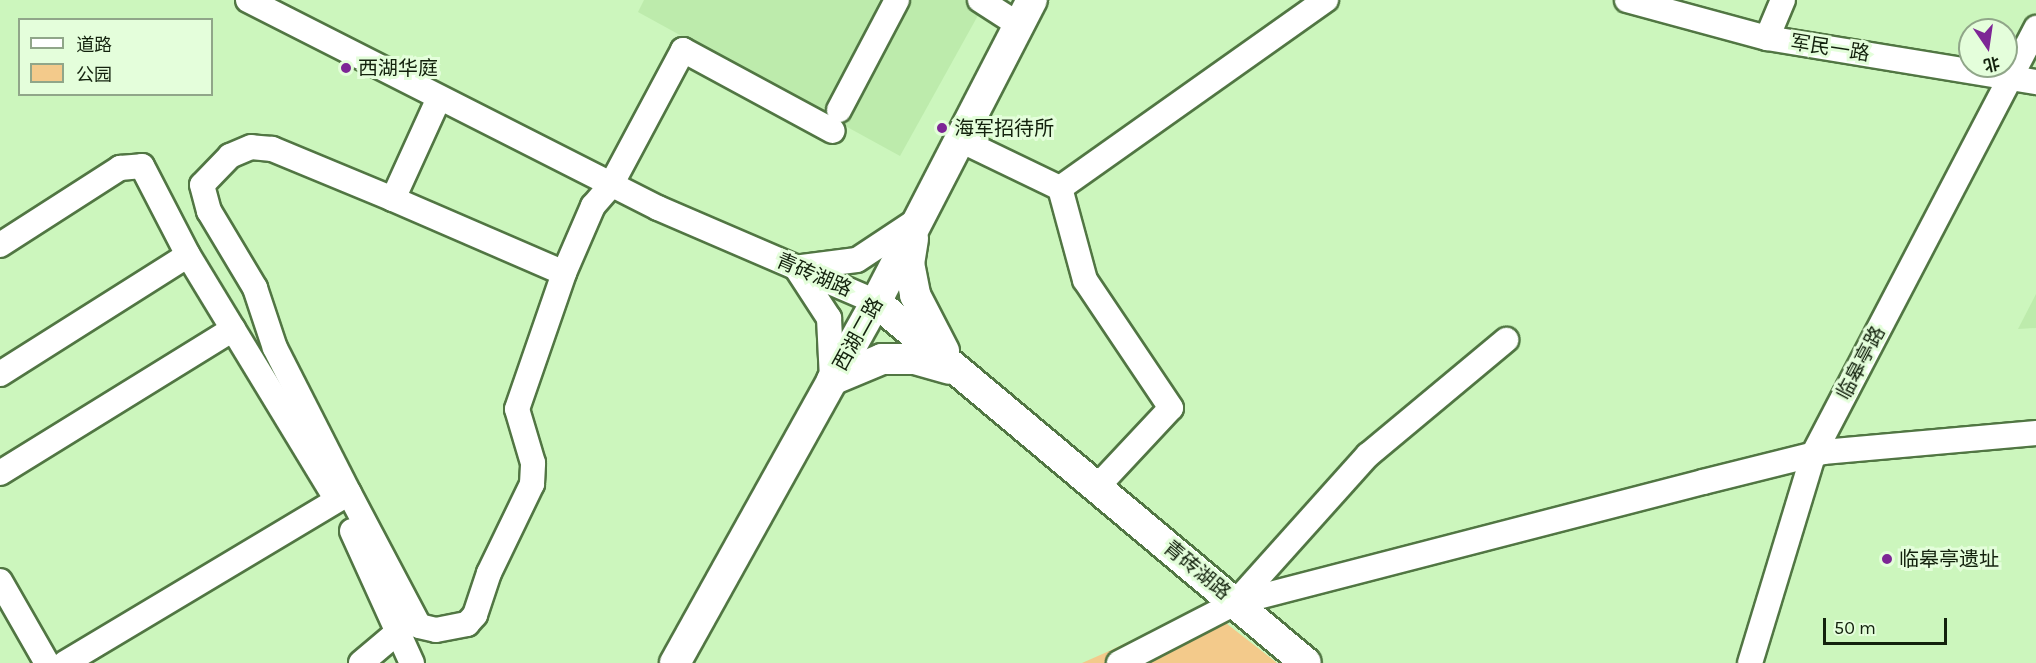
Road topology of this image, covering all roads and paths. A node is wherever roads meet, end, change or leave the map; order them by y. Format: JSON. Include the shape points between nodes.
{"nodes":[{"id":1,"x":248,"y":0,"type":"edge"},
{"id":2,"x":897,"y":0,"type":"edge"},
{"id":3,"x":980,"y":0,"type":"edge"},
{"id":4,"x":1326,"y":0,"type":"edge"},
{"id":5,"x":1627,"y":0,"type":"edge"},
{"id":6,"x":1783,"y":0,"type":"edge"},
{"id":7,"x":1025,"y":12,"type":"edge"},
{"id":8,"x":2036,"y":28,"type":"edge"},
{"id":9,"x":1767,"y":38,"type":"junction"},
{"id":10,"x":2018,"y":64,"type":"edge"},
{"id":11,"x":1958,"y":69,"type":"edge"},
{"id":12,"x":2011,"y":78,"type":"joint"},
{"id":13,"x":2036,"y":82,"type":"edge"},
{"id":14,"x":439,"y":98,"type":"junction"},
{"id":15,"x":958,"y":139,"type":"junction"},
{"id":16,"x":611,"y":185,"type":"junction"},
{"id":17,"x":1060,"y":188,"type":"junction"},
{"id":18,"x":393,"y":199,"type":"junction"},
{"id":19,"x":916,"y":221,"type":"junction"},
{"id":20,"x":0,"y":245,"type":"edge"},
{"id":21,"x":188,"y":255,"type":"junction"},
{"id":22,"x":795,"y":267,"type":"junction"},
{"id":23,"x":564,"y":273,"type":"junction"},
{"id":24,"x":876,"y":302,"type":"junction"},
{"id":25,"x":233,"y":329,"type":"junction"},
{"id":26,"x":1506,"y":340,"type":"dead end"},
{"id":27,"x":956,"y":371,"type":"junction"},
{"id":28,"x":0,"y":374,"type":"edge"},
{"id":29,"x":832,"y":380,"type":"junction"},
{"id":30,"x":2036,"y":433,"type":"edge"},
{"id":31,"x":1813,"y":455,"type":"junction"},
{"id":32,"x":0,"y":473,"type":"edge"},
{"id":33,"x":1097,"y":487,"type":"junction"},
{"id":34,"x":337,"y":500,"type":"junction"},
{"id":35,"x":0,"y":581,"type":"edge"},
{"id":36,"x":1235,"y":603,"type":"junction"},
{"id":37,"x":399,"y":631,"type":"junction"},
{"id":38,"x":47,"y":663,"type":"edge"},
{"id":39,"x":65,"y":663,"type":"edge"},
{"id":40,"x":361,"y":663,"type":"edge"},
{"id":41,"x":411,"y":663,"type":"edge"},
{"id":42,"x":675,"y":663,"type":"edge"},
{"id":43,"x":1119,"y":663,"type":"edge"},
{"id":44,"x":1306,"y":663,"type":"edge"},
{"id":45,"x":1750,"y":663,"type":"edge"}],
"edges":[{"from":1,"to":14,"type":"street","name":"青砖湖路"},
{"from":2,"to":16,"type":"street","via":[[836,120],[683,50]]},
{"from":3,"to":7,"type":"street"},
{"from":4,"to":17,"type":"street"},
{"from":5,"to":9,"type":"street","name":"军民一路"},
{"from":6,"to":9,"type":"street"},
{"from":7,"to":15,"type":"main road","name":"西湖二路"},
{"from":8,"to":10,"type":"street","name":"临皋亭路"},
{"from":9,"to":11,"type":"street","name":"军民一路"},
{"from":12,"to":13,"type":"street","name":"军民一路"},
{"from":12,"to":31,"type":"street","name":"临皋亭路"},
{"from":14,"to":16,"type":"street","name":"青砖湖路"},
{"from":14,"to":18,"type":"street"},
{"from":15,"to":17,"type":"street"},
{"from":15,"to":19,"type":"main road","name":"西湖二路"},
{"from":16,"to":22,"type":"street","name":"青砖湖路"},
{"from":16,"to":23,"type":"street","via":[[593,206]]},
{"from":17,"to":33,"type":"street","via":[[1085,280],[1171,408]]},
{"from":18,"to":23,"type":"street"},
{"from":18,"to":23,"type":"street","via":[[272,149],[251,147],[230,156],[202,185],[208,211],[255,288],[275,348],[419,626],[454,629],[475,615],[489,573],[532,484],[533,463],[518,409]]},
{"from":19,"to":22,"type":"street","via":[[857,260]]},
{"from":19,"to":24,"type":"main road","name":"西湖二路"},
{"from":19,"to":27,"type":"main road","via":[[909,263],[915,295]]},
{"from":20,"to":21,"type":"street","via":[[120,168],[142,166]]},
{"from":21,"to":25,"type":"street"},
{"from":21,"to":28,"type":"street"},
{"from":22,"to":24,"type":"street","name":"青砖湖路"},
{"from":22,"to":29,"type":"street","via":[[829,318]]},
{"from":24,"to":27,"type":"main road","name":"青砖湖路"},
{"from":24,"to":29,"type":"main road","name":"西湖二路"},
{"from":25,"to":32,"type":"street"},
{"from":25,"to":34,"type":"street"},
{"from":26,"to":36,"type":"street","via":[[1368,454]]},
{"from":27,"to":29,"type":"main road","via":[[915,359],[882,358]]},
{"from":27,"to":33,"type":"main road","name":"青砖湖路"},
{"from":29,"to":42,"type":"main road","name":"西湖二路"},
{"from":30,"to":31,"type":"street"},
{"from":31,"to":36,"type":"street"},
{"from":31,"to":45,"type":"street","name":"临皋亭路"},
{"from":33,"to":36,"type":"main road","name":"青砖湖路"},
{"from":34,"to":37,"type":"street"},
{"from":34,"to":39,"type":"street"},
{"from":35,"to":38,"type":"street"},
{"from":36,"to":43,"type":"street"},
{"from":36,"to":44,"type":"main road","name":"青砖湖路"},
{"from":37,"to":40,"type":"street"},
{"from":37,"to":41,"type":"street"}]}
